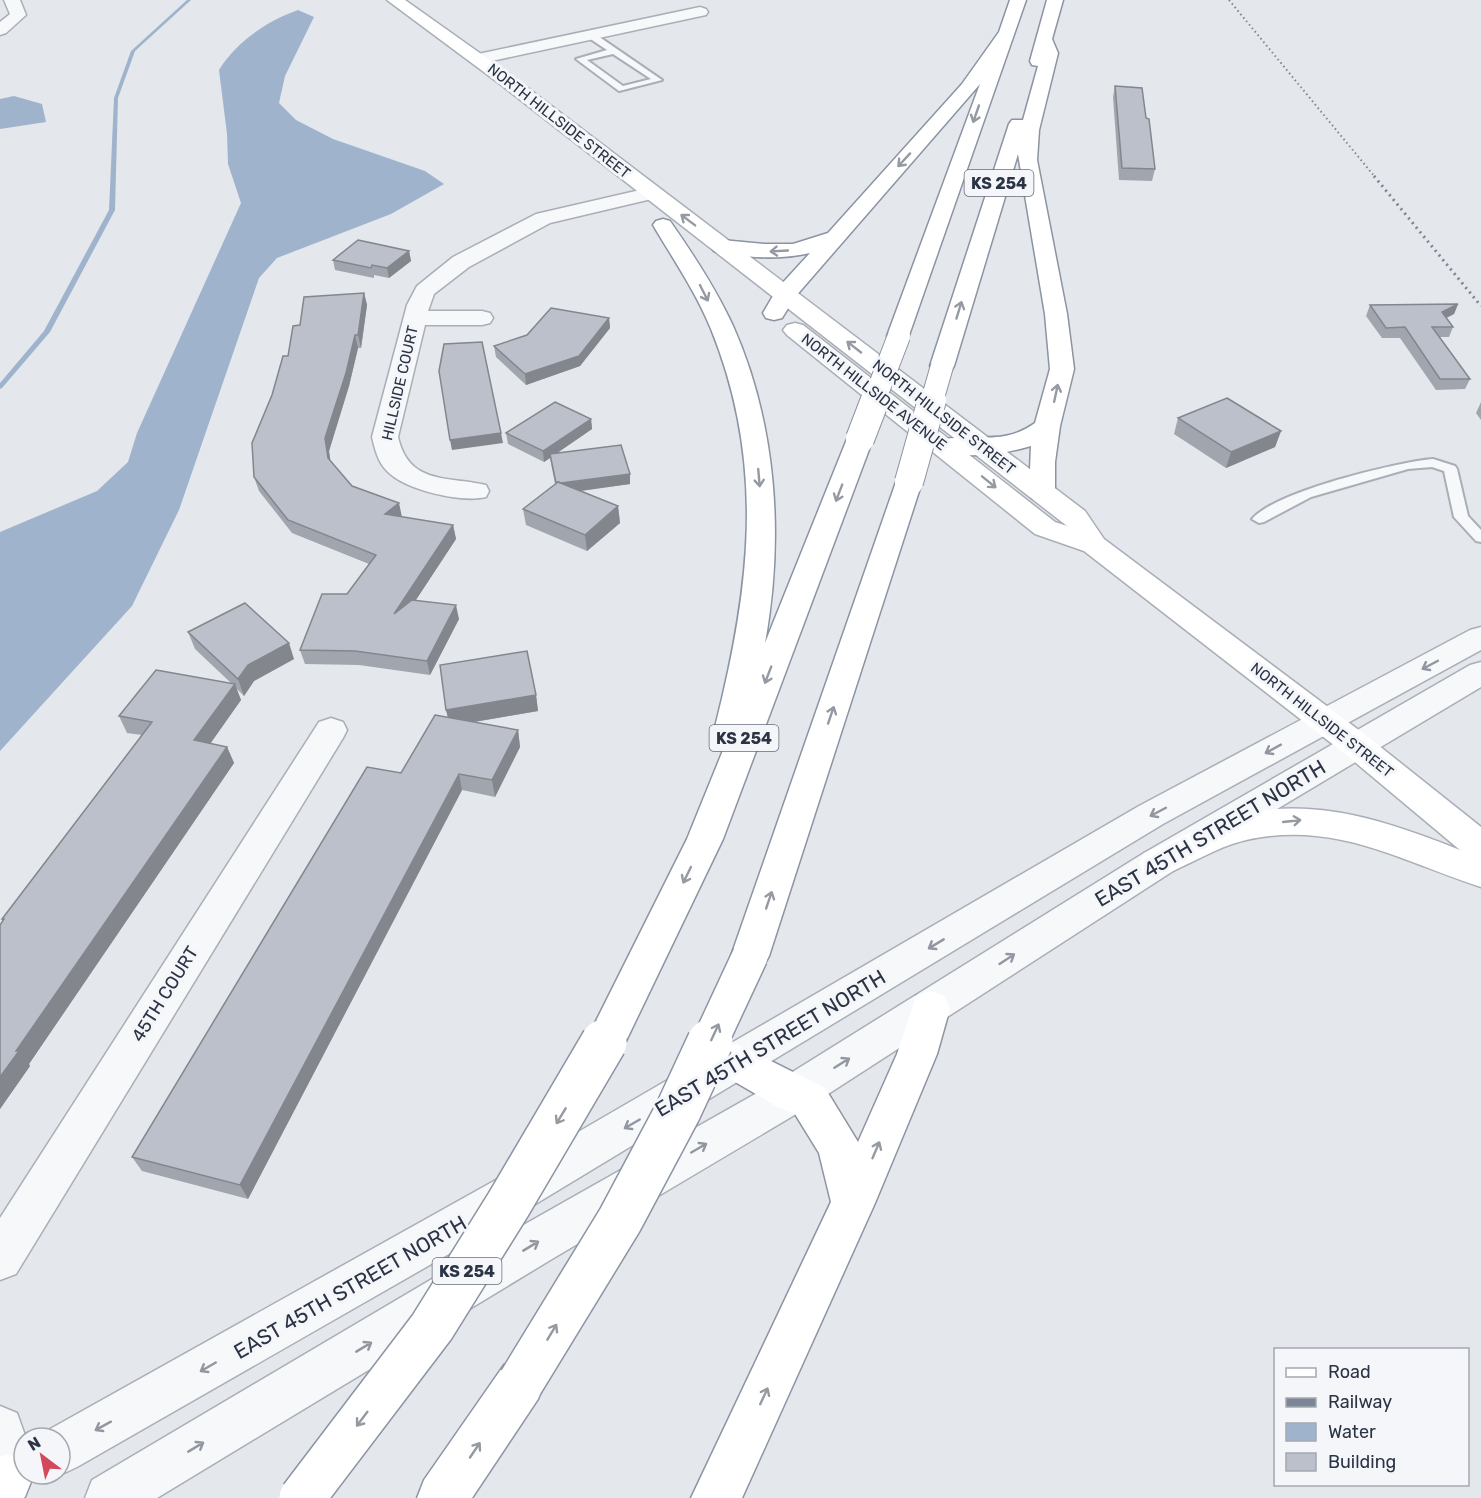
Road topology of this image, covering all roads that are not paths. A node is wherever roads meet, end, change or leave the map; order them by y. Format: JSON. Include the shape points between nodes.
{"nodes":[{"id":1,"x":12,"y":0,"type":"edge"},
{"id":2,"x":395,"y":0,"type":"edge"},
{"id":3,"x":1018,"y":0,"type":"edge"},
{"id":4,"x":1055,"y":0,"type":"edge"},
{"id":5,"x":700,"y":12,"type":"dead end"},
{"id":6,"x":0,"y":30,"type":"edge"},
{"id":7,"x":1006,"y":33,"type":"junction"},
{"id":8,"x":592,"y":36,"type":"junction"},
{"id":9,"x":1045,"y":40,"type":"junction"},
{"id":10,"x":614,"y":51,"type":"junction"},
{"id":11,"x":478,"y":59,"type":"junction"},
{"id":12,"x":643,"y":196,"type":"junction"},
{"id":13,"x":663,"y":225,"type":"junction"},
{"id":14,"x":834,"y":237,"type":"junction"},
{"id":15,"x":722,"y":246,"type":"junction"},
{"id":16,"x":779,"y":303,"type":"junction"},
{"id":17,"x":415,"y":318,"type":"junction"},
{"id":18,"x":482,"y":318,"type":"dead end"},
{"id":19,"x":1047,"y":426,"type":"junction"},
{"id":20,"x":943,"y":446,"type":"junction"},
{"id":21,"x":983,"y":447,"type":"junction"},
{"id":22,"x":476,"y":491,"type":"dead end"},
{"id":23,"x":1042,"y":492,"type":"junction"},
{"id":24,"x":1259,"y":519,"type":"dead end"},
{"id":25,"x":1481,"y":537,"type":"edge"},
{"id":26,"x":1094,"y":545,"type":"junction"},
{"id":27,"x":1481,"y":637,"type":"edge"},
{"id":28,"x":1481,"y":673,"type":"edge"},
{"id":29,"x":1324,"y":720,"type":"junction"},
{"id":30,"x":331,"y":730,"type":"dead end"},
{"id":31,"x":1356,"y":745,"type":"junction"},
{"id":32,"x":705,"y":839,"type":"junction"},
{"id":33,"x":1481,"y":847,"type":"edge"},
{"id":34,"x":1157,"y":863,"type":"junction"},
{"id":35,"x":1481,"y":873,"type":"edge"},
{"id":36,"x":930,"y":1008,"type":"junction"},
{"id":37,"x":737,"y":1062,"type":"junction"},
{"id":38,"x":793,"y":1094,"type":"junction"},
{"id":39,"x":853,"y":1203,"type":"junction"},
{"id":40,"x":0,"y":1258,"type":"edge"},
{"id":41,"x":0,"y":1430,"type":"edge"},
{"id":42,"x":72,"y":1443,"type":"edge"},
{"id":43,"x":8,"y":1480,"type":"edge"},
{"id":44,"x":110,"y":1498,"type":"edge"},
{"id":45,"x":302,"y":1498,"type":"edge"},
{"id":46,"x":442,"y":1498,"type":"edge"},
{"id":47,"x":716,"y":1498,"type":"edge"}],
"edges":[{"from":1,"to":6,"type":"street","via":[[18,15]]},
{"from":2,"to":11,"type":"main road","name":"NORTH HILLSIDE STREET"},
{"from":3,"to":7,"type":"main road","number":"KS 254"},
{"from":4,"to":9,"type":"main road","number":"KS 254"},
{"from":5,"to":8,"type":"street"},
{"from":7,"to":14,"type":"main road","one_way":true,"via":[[962,95]]},
{"from":7,"to":32,"type":"main road","number":"KS 254","one_way":true,"bridge":true,"via":[[899,336]]},
{"from":8,"to":10,"type":"lane"},
{"from":8,"to":11,"type":"street"},
{"from":19,"to":9,"type":"main road","one_way":true,"via":[[1062,369],[1056,314],[1027,160],[1030,130],[1050,53]]},
{"from":46,"to":9,"type":"main road","number":"KS 254","one_way":true,"bridge":true,"via":[[521,1382],[625,1210],[678,1111],[750,956],[909,482]]},
{"from":10,"to":10,"type":"lane","via":[[623,57],[658,81],[622,89],[580,58]]},
{"from":11,"to":12,"type":"main road","name":"NORTH HILLSIDE STREET"},
{"from":12,"to":13,"type":"main road"},
{"from":15,"to":12,"type":"main road","name":"NORTH HILLSIDE STREET","one_way":true},
{"from":12,"to":17,"type":"street","name":"HILLSIDE COURT","via":[[543,218],[461,262],[425,291]]},
{"from":13,"to":16,"type":"main road","name":"NORTH HILLSIDE AVENUE","via":[[751,295]]},
{"from":13,"to":32,"type":"main road","one_way":true,"via":[[721,328],[748,400],[762,517],[757,602]]},
{"from":14,"to":15,"type":"main road","one_way":true,"via":[[792,250],[762,252]]},
{"from":14,"to":16,"type":"main road"},
{"from":15,"to":16,"type":"main road","name":"NORTH HILLSIDE STREET"},
{"from":16,"to":20,"type":"main road","name":"NORTH HILLSIDE AVENUE"},
{"from":21,"to":16,"type":"main road","name":"NORTH HILLSIDE STREET","one_way":true},
{"from":17,"to":18,"type":"street","name":"HILLSIDE COURT"},
{"from":17,"to":22,"type":"street","name":"HILLSIDE COURT","via":[[385,437],[386,451],[393,463],[417,479]]},
{"from":19,"to":21,"type":"main road","via":[[1034,437]]},
{"from":19,"to":23,"type":"main road"},
{"from":20,"to":21,"type":"main road"},
{"from":20,"to":26,"type":"main road","name":"NORTH HILLSIDE AVENUE","one_way":true,"via":[[1045,528]]},
{"from":21,"to":23,"type":"main road","name":"NORTH HILLSIDE STREET"},
{"from":23,"to":26,"type":"main road","name":"NORTH HILLSIDE STREET","via":[[1075,517]]},
{"from":24,"to":25,"type":"lane","via":[[1306,494],[1407,465],[1433,463],[1450,469],[1461,517]]},
{"from":26,"to":29,"type":"main road","name":"NORTH HILLSIDE STREET"},
{"from":27,"to":29,"type":"street","name":"EAST 45TH STREET NORTH","one_way":true},
{"from":28,"to":31,"type":"street","name":"EAST 45TH STREET NORTH"},
{"from":29,"to":31,"type":"main road","name":"NORTH HILLSIDE STREET"},
{"from":29,"to":37,"type":"street","name":"EAST 45TH STREET NORTH","one_way":true,"via":[[1151,815]]},
{"from":30,"to":40,"type":"street","name":"45TH COURT"},
{"from":31,"to":33,"type":"main road","name":"NORTH HILLSIDE STREET"},
{"from":31,"to":34,"type":"street","name":"EAST 45TH STREET NORTH"},
{"from":32,"to":45,"type":"main road","number":"KS 254","one_way":true,"bridge":true,"via":[[612,1029],[508,1205],[432,1327]]},
{"from":34,"to":35,"type":"main road","one_way":true,"via":[[1246,827],[1301,820],[1352,827]]},
{"from":36,"to":34,"type":"street","name":"EAST 45TH STREET NORTH","one_way":true},
{"from":38,"to":36,"type":"street","name":"EAST 45TH STREET NORTH","one_way":true},
{"from":39,"to":36,"type":"main road","one_way":true,"via":[[917,1054]]},
{"from":37,"to":38,"type":"main road"},
{"from":37,"to":42,"type":"street","name":"EAST 45TH STREET NORTH","one_way":true},
{"from":38,"to":39,"type":"main road","via":[[810,1101],[839,1146]]},
{"from":44,"to":38,"type":"street","name":"EAST 45TH STREET NORTH","one_way":true},
{"from":47,"to":39,"type":"main road","one_way":true},
{"from":41,"to":43,"type":"street"}]}
